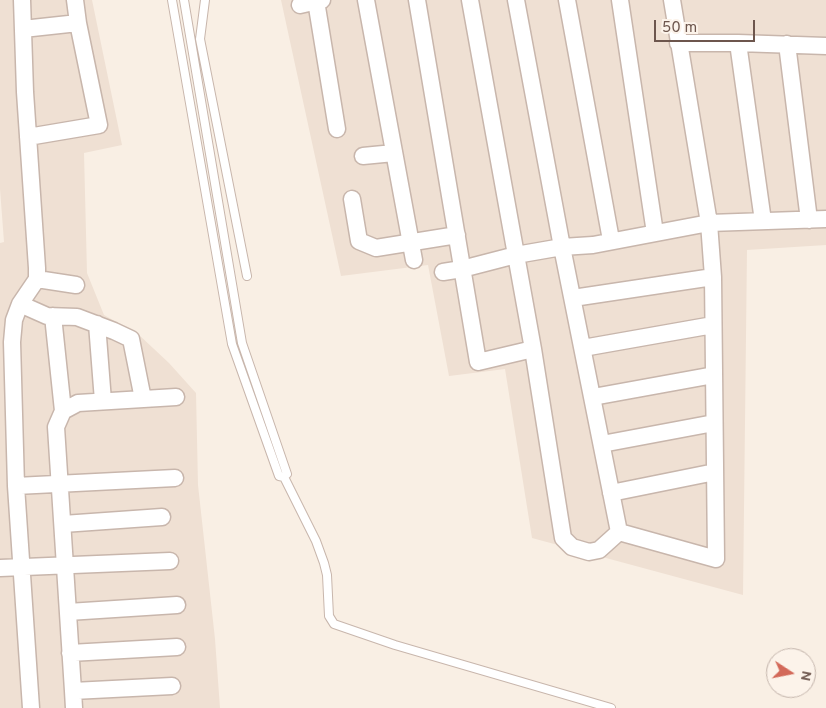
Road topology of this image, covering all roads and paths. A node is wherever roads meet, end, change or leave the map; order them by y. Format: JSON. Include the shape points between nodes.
{"nodes":[{"id":1,"x":22,"y":0,"type":"edge"},
{"id":2,"x":74,"y":0,"type":"edge"},
{"id":3,"x":184,"y":0,"type":"edge"},
{"id":4,"x":205,"y":0,"type":"edge"},
{"id":5,"x":366,"y":0,"type":"edge"},
{"id":6,"x":417,"y":0,"type":"edge"},
{"id":7,"x":470,"y":0,"type":"edge"},
{"id":8,"x":516,"y":0,"type":"edge"},
{"id":9,"x":567,"y":0,"type":"edge"},
{"id":10,"x":620,"y":0,"type":"edge"},
{"id":11,"x":672,"y":0,"type":"edge"},
{"id":12,"x":172,"y":1,"type":"edge"},
{"id":13,"x":319,"y":1,"type":"edge"},
{"id":14,"x":300,"y":5,"type":"dead end"},
{"id":15,"x":78,"y":23,"type":"junction"},
{"id":16,"x":23,"y":29,"type":"junction"},
{"id":17,"x":678,"y":43,"type":"junction"},
{"id":18,"x":738,"y":43,"type":"junction"},
{"id":19,"x":787,"y":44,"type":"junction"},
{"id":20,"x":826,"y":46,"type":"edge"},
{"id":21,"x":337,"y":129,"type":"dead end"},
{"id":22,"x":28,"y":137,"type":"junction"},
{"id":23,"x":394,"y":153,"type":"junction"},
{"id":24,"x":364,"y":156,"type":"dead end"},
{"id":25,"x":215,"y":182,"type":"junction"},
{"id":26,"x":204,"y":184,"type":"junction"},
{"id":27,"x":352,"y":200,"type":"dead end"},
{"id":28,"x":826,"y":219,"type":"edge"},
{"id":29,"x":809,"y":220,"type":"junction"},
{"id":30,"x":762,"y":221,"type":"junction"},
{"id":31,"x":709,"y":223,"type":"junction"},
{"id":32,"x":655,"y":233,"type":"junction"},
{"id":33,"x":457,"y":235,"type":"junction"},
{"id":34,"x":611,"y":240,"type":"junction"},
{"id":35,"x":411,"y":242,"type":"junction"},
{"id":36,"x":562,"y":247,"type":"junction"},
{"id":37,"x":516,"y":255,"type":"junction"},
{"id":38,"x":414,"y":260,"type":"dead end"},
{"id":39,"x":462,"y":269,"type":"junction"},
{"id":40,"x":443,"y":272,"type":"dead end"},
{"id":41,"x":247,"y":276,"type":"dead end"},
{"id":42,"x":713,"y":277,"type":"junction"},
{"id":43,"x":37,"y":279,"type":"junction"},
{"id":44,"x":76,"y":285,"type":"dead end"},
{"id":45,"x":573,"y":298,"type":"junction"},
{"id":46,"x":20,"y":304,"type":"junction"},
{"id":47,"x":53,"y":316,"type":"junction"},
{"id":48,"x":97,"y":324,"type":"junction"},
{"id":49,"x":713,"y":325,"type":"junction"},
{"id":50,"x":583,"y":348,"type":"junction"},
{"id":51,"x":533,"y":349,"type":"junction"},
{"id":52,"x":714,"y":375,"type":"junction"},
{"id":53,"x":176,"y":397,"type":"dead end"},
{"id":54,"x":592,"y":397,"type":"junction"},
{"id":55,"x":143,"y":399,"type":"junction"},
{"id":56,"x":103,"y":401,"type":"junction"},
{"id":57,"x":62,"y":410,"type":"junction"},
{"id":58,"x":714,"y":422,"type":"junction"},
{"id":59,"x":602,"y":444,"type":"junction"},
{"id":60,"x":715,"y":472,"type":"junction"},
{"id":61,"x":284,"y":477,"type":"junction"},
{"id":62,"x":175,"y":478,"type":"dead end"},
{"id":63,"x":61,"y":484,"type":"junction"},
{"id":64,"x":16,"y":486,"type":"junction"},
{"id":65,"x":611,"y":493,"type":"junction"},
{"id":66,"x":162,"y":517,"type":"dead end"},
{"id":67,"x":63,"y":524,"type":"junction"},
{"id":68,"x":619,"y":532,"type":"junction"},
{"id":69,"x":170,"y":561,"type":"dead end"},
{"id":70,"x":65,"y":567,"type":"junction"},
{"id":71,"x":0,"y":568,"type":"edge"},
{"id":72,"x":22,"y":568,"type":"junction"},
{"id":73,"x":177,"y":606,"type":"dead end"},
{"id":74,"x":68,"y":612,"type":"junction"},
{"id":75,"x":177,"y":647,"type":"dead end"},
{"id":76,"x":70,"y":653,"type":"junction"},
{"id":77,"x":172,"y":686,"type":"dead end"},
{"id":78,"x":73,"y":691,"type":"junction"},
{"id":79,"x":31,"y":708,"type":"edge"},
{"id":80,"x":74,"y":708,"type":"edge"},
{"id":81,"x":611,"y":708,"type":"edge"}],
"edges":[{"from":1,"to":16,"type":"street"},
{"from":2,"to":15,"type":"street"},
{"from":3,"to":12,"type":"lane"},
{"from":3,"to":25,"type":"lane"},
{"from":4,"to":41,"type":"lane","via":[[200,39]]},
{"from":5,"to":23,"type":"street"},
{"from":6,"to":33,"type":"street"},
{"from":7,"to":37,"type":"street"},
{"from":8,"to":36,"type":"street"},
{"from":9,"to":34,"type":"street"},
{"from":10,"to":32,"type":"street"},
{"from":11,"to":17,"type":"street"},
{"from":12,"to":26,"type":"lane"},
{"from":13,"to":14,"type":"street"},
{"from":13,"to":21,"type":"street"},
{"from":15,"to":16,"type":"street"},
{"from":15,"to":22,"type":"street","via":[[99,125]]},
{"from":16,"to":22,"type":"street"},
{"from":17,"to":18,"type":"street"},
{"from":17,"to":31,"type":"street"},
{"from":18,"to":19,"type":"street"},
{"from":18,"to":30,"type":"street"},
{"from":19,"to":20,"type":"street"},
{"from":19,"to":29,"type":"street"},
{"from":22,"to":43,"type":"street"},
{"from":23,"to":24,"type":"street"},
{"from":23,"to":35,"type":"street"},
{"from":25,"to":26,"type":"lane"},
{"from":25,"to":61,"type":"lane","via":[[242,343],[287,474]]},
{"from":26,"to":61,"type":"lane","via":[[232,344],[279,476]]},
{"from":27,"to":35,"type":"street","via":[[358,241],[376,248]]},
{"from":28,"to":29,"type":"street"},
{"from":29,"to":30,"type":"street"},
{"from":30,"to":31,"type":"street"},
{"from":31,"to":32,"type":"street"},
{"from":31,"to":42,"type":"street"},
{"from":32,"to":34,"type":"street"},
{"from":33,"to":35,"type":"street"},
{"from":33,"to":39,"type":"street"},
{"from":34,"to":36,"type":"street"},
{"from":35,"to":38,"type":"street"},
{"from":36,"to":37,"type":"street"},
{"from":36,"to":45,"type":"street"},
{"from":37,"to":39,"type":"street"},
{"from":37,"to":51,"type":"street"},
{"from":39,"to":40,"type":"street"},
{"from":39,"to":51,"type":"street","via":[[478,362]]},
{"from":42,"to":45,"type":"street"},
{"from":42,"to":49,"type":"street"},
{"from":43,"to":44,"type":"street"},
{"from":43,"to":46,"type":"street"},
{"from":45,"to":50,"type":"street"},
{"from":46,"to":47,"type":"street"},
{"from":46,"to":64,"type":"street","via":[[14,320],[12,342]]},
{"from":47,"to":48,"type":"street","via":[[77,317]]},
{"from":47,"to":57,"type":"street"},
{"from":48,"to":55,"type":"street","via":[[131,339]]},
{"from":48,"to":56,"type":"street"},
{"from":49,"to":50,"type":"street"},
{"from":49,"to":52,"type":"street"},
{"from":50,"to":54,"type":"street"},
{"from":51,"to":68,"type":"street","via":[[563,538],[572,547],[589,552],[599,550]]},
{"from":52,"to":54,"type":"street"},
{"from":52,"to":58,"type":"street"},
{"from":53,"to":55,"type":"street"},
{"from":54,"to":59,"type":"street"},
{"from":55,"to":56,"type":"street"},
{"from":56,"to":57,"type":"street","via":[[78,403]]},
{"from":57,"to":63,"type":"street","via":[[56,427]]},
{"from":58,"to":59,"type":"street"},
{"from":58,"to":60,"type":"street"},
{"from":59,"to":65,"type":"street"},
{"from":60,"to":65,"type":"street"},
{"from":60,"to":68,"type":"street","via":[[716,559]]},
{"from":61,"to":81,"type":"lane","via":[[324,563],[329,616],[334,624]]},
{"from":62,"to":63,"type":"street"},
{"from":63,"to":64,"type":"street"},
{"from":63,"to":67,"type":"street"},
{"from":64,"to":72,"type":"street"},
{"from":65,"to":68,"type":"street"},
{"from":66,"to":67,"type":"street"},
{"from":67,"to":70,"type":"street"},
{"from":69,"to":70,"type":"street"},
{"from":70,"to":72,"type":"street"},
{"from":70,"to":74,"type":"street"},
{"from":71,"to":72,"type":"street"},
{"from":72,"to":79,"type":"street"},
{"from":73,"to":74,"type":"street"},
{"from":74,"to":76,"type":"street"},
{"from":75,"to":76,"type":"street"},
{"from":76,"to":78,"type":"street"},
{"from":77,"to":78,"type":"street"},
{"from":78,"to":80,"type":"street"}]}
